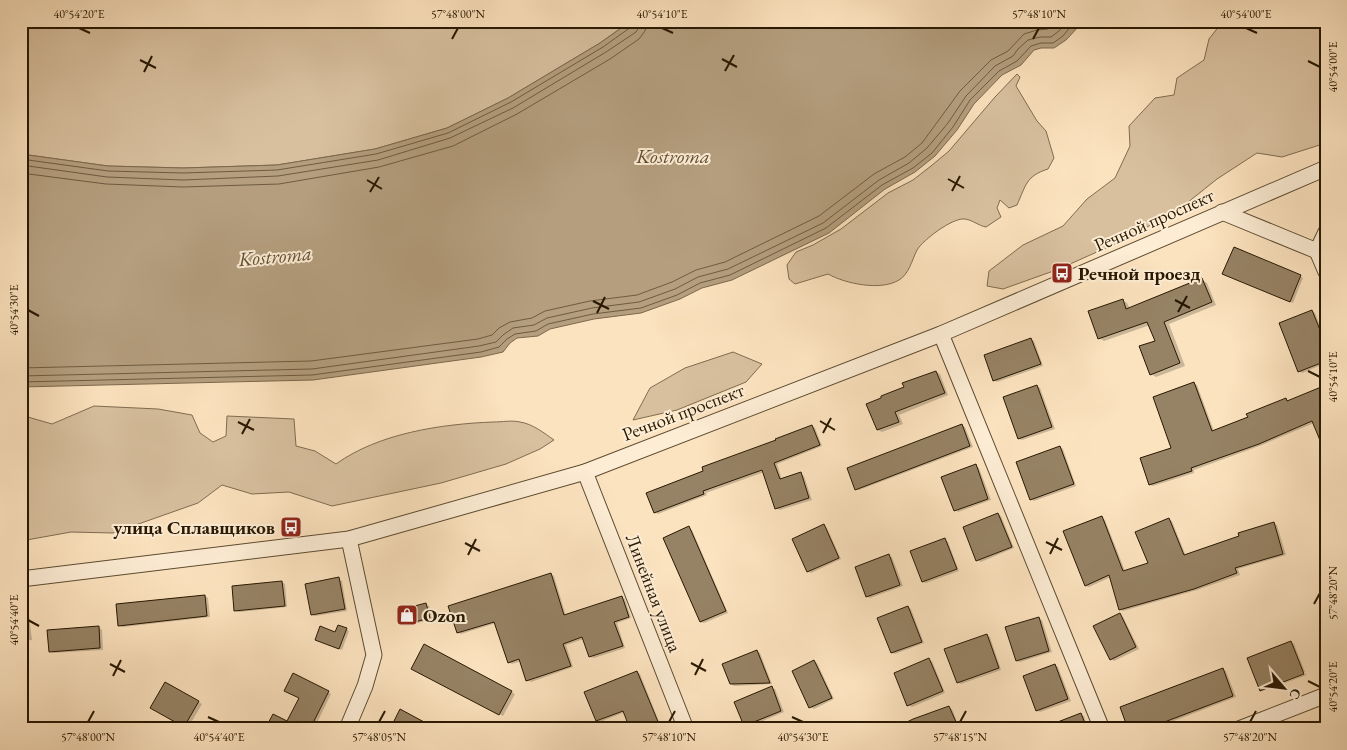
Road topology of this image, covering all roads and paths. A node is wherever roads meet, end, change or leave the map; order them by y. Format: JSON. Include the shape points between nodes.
{"nodes":[{"id":1,"x":1326,"y":168,"type":"edge"},
{"id":2,"x":1222,"y":212,"type":"junction"},
{"id":3,"x":1326,"y":232,"type":"edge"},
{"id":4,"x":1318,"y":251,"type":"junction"},
{"id":5,"x":1326,"y":272,"type":"edge"},
{"id":6,"x":941,"y":334,"type":"junction"},
{"id":7,"x":585,"y":472,"type":"junction"},
{"id":8,"x":349,"y":539,"type":"junction"},
{"id":9,"x":21,"y":579,"type":"edge"},
{"id":10,"x":1326,"y":695,"type":"edge"},
{"id":11,"x":347,"y":729,"type":"edge"},
{"id":12,"x":686,"y":729,"type":"edge"},
{"id":13,"x":1102,"y":729,"type":"edge"},
{"id":14,"x":1239,"y":729,"type":"edge"}],
"edges":[{"from":1,"to":2,"type":"street","name":"Речной проспект"},
{"from":2,"to":4,"type":"street"},
{"from":2,"to":6,"type":"street","name":"Речной проспект"},
{"from":3,"to":4,"type":"street"},
{"from":4,"to":5,"type":"street"},
{"from":6,"to":7,"type":"street","name":"Речной проспект"},
{"from":6,"to":13,"type":"street"},
{"from":7,"to":8,"type":"street","name":"Речной проспект"},
{"from":7,"to":12,"type":"street","name":"Линейная улица"},
{"from":8,"to":9,"type":"street","name":"Речной проспект"},
{"from":8,"to":11,"type":"street","via":[[374,656]]},
{"from":10,"to":14,"type":"street"}]}
